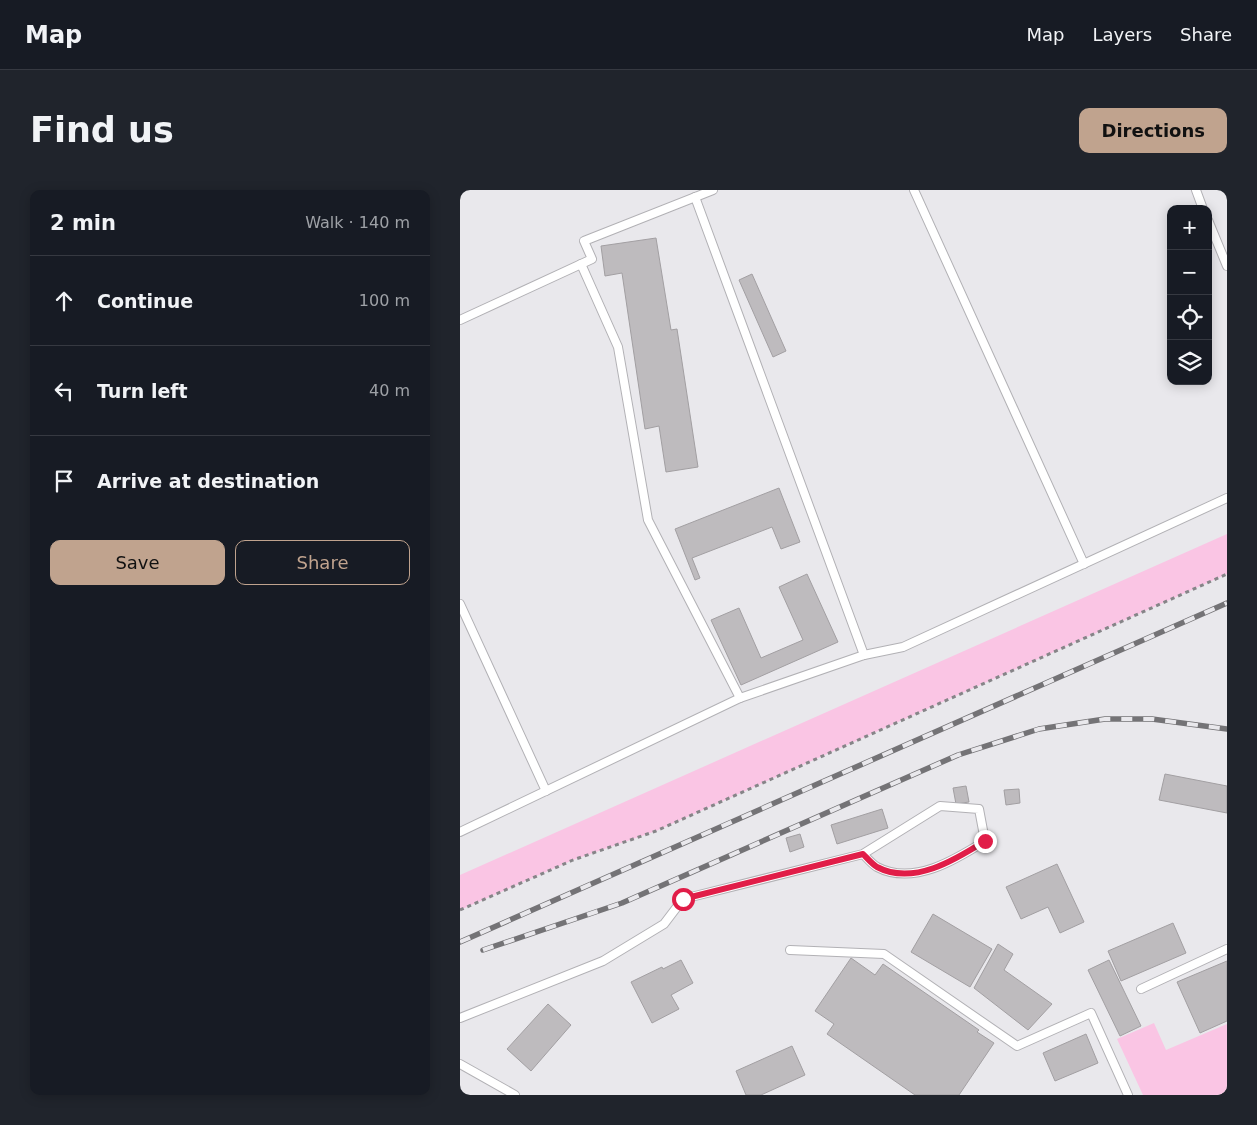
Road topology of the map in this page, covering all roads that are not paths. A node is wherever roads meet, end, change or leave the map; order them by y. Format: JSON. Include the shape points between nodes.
{"nodes":[{"id":1,"x":713,"y":190,"type":"edge"},
{"id":2,"x":914,"y":190,"type":"edge"},
{"id":3,"x":1196,"y":190,"type":"edge"},
{"id":4,"x":696,"y":197,"type":"junction"},
{"id":5,"x":1202,"y":205,"type":"edge"},
{"id":6,"x":1212,"y":230,"type":"edge"},
{"id":7,"x":581,"y":264,"type":"junction"},
{"id":8,"x":1227,"y":266,"type":"edge"},
{"id":9,"x":460,"y":320,"type":"edge"},
{"id":10,"x":1227,"y":498,"type":"edge"},
{"id":11,"x":1084,"y":564,"type":"junction"},
{"id":12,"x":460,"y":604,"type":"edge"},
{"id":13,"x":864,"y":656,"type":"junction"},
{"id":14,"x":740,"y":698,"type":"junction"},
{"id":15,"x":546,"y":791,"type":"junction"},
{"id":16,"x":460,"y":832,"type":"edge"},
{"id":17,"x":863,"y":854,"type":"junction"},
{"id":18,"x":1227,"y":949,"type":"edge"},
{"id":19,"x":790,"y":950,"type":"dead end"},
{"id":20,"x":1141,"y":989,"type":"dead end"},
{"id":21,"x":460,"y":1018,"type":"edge"},
{"id":22,"x":460,"y":1064,"type":"edge"},
{"id":23,"x":515,"y":1095,"type":"edge"},
{"id":24,"x":1128,"y":1095,"type":"edge"}],
"edges":[{"from":1,"to":4,"type":"lane"},
{"from":2,"to":11,"type":"lane"},
{"from":3,"to":5,"type":"lane"},
{"from":4,"to":7,"type":"lane","via":[[584,241],[592,259]]},
{"from":4,"to":13,"type":"lane"},
{"from":6,"to":8,"type":"lane"},
{"from":7,"to":9,"type":"lane"},
{"from":7,"to":14,"type":"lane","via":[[618,347],[648,520]]},
{"from":10,"to":11,"type":"lane"},
{"from":11,"to":13,"type":"lane","via":[[903,647]]},
{"from":12,"to":15,"type":"lane"},
{"from":13,"to":14,"type":"lane"},
{"from":14,"to":15,"type":"lane"},
{"from":15,"to":16,"type":"lane"},
{"from":17,"to":17,"type":"lane","via":[[940,806],[979,809],[985,841],[951,863],[906,874],[877,867]]},
{"from":17,"to":21,"type":"lane","via":[[683,899],[664,924],[603,962]]},
{"from":18,"to":20,"type":"lane"},
{"from":19,"to":24,"type":"lane","via":[[884,954],[1017,1046],[1091,1013]]},
{"from":22,"to":23,"type":"lane"}]}
